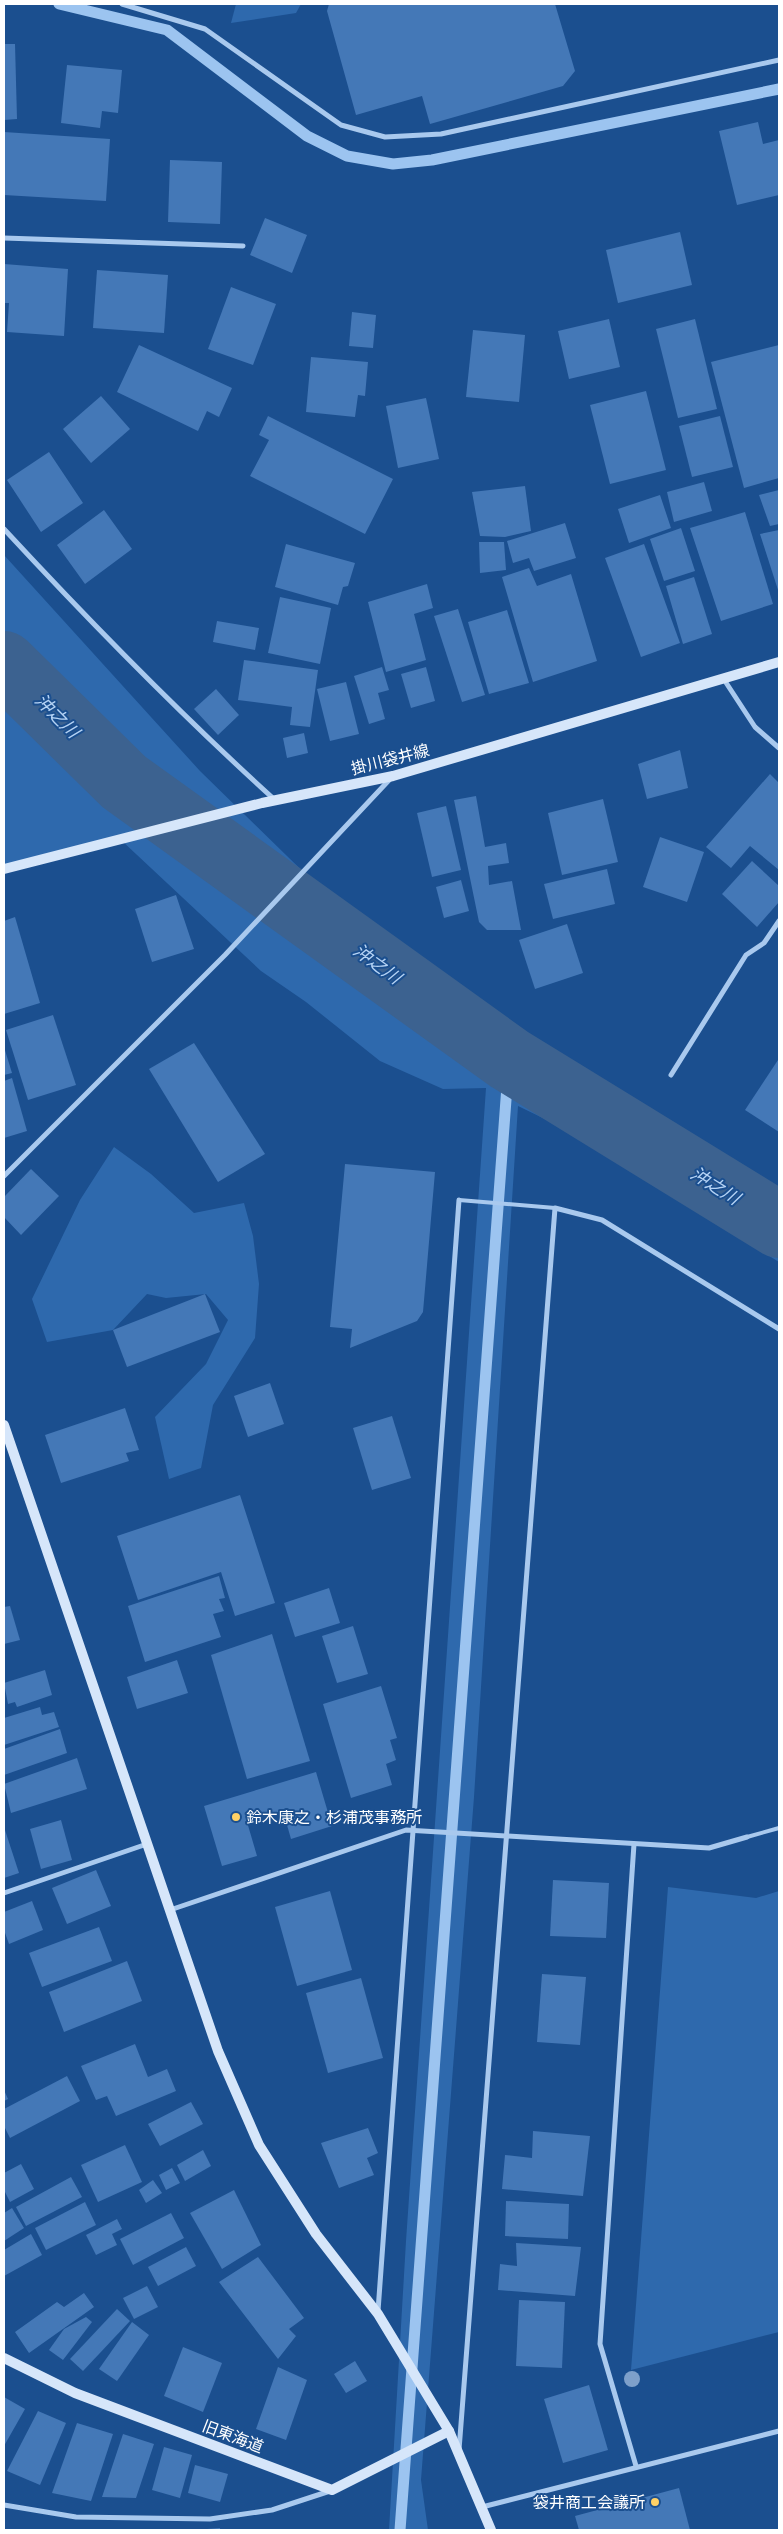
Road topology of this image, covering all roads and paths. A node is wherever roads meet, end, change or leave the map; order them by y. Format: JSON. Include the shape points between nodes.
{"nodes":[{"id":1,"x":122,"y":4,"type":"edge"},
{"id":2,"x":779,"y":60,"type":"edge"},
{"id":3,"x":4,"y":238,"type":"edge"},
{"id":4,"x":244,"y":246,"type":"dead end"},
{"id":5,"x":4,"y":529,"type":"edge"},
{"id":6,"x":779,"y":662,"type":"edge"},
{"id":7,"x":723,"y":678,"type":"junction"},
{"id":8,"x":779,"y":748,"type":"edge"},
{"id":9,"x":393,"y":776,"type":"junction"},
{"id":10,"x":275,"y":800,"type":"junction"},
{"id":11,"x":4,"y":869,"type":"edge"},
{"id":12,"x":779,"y":921,"type":"edge"},
{"id":13,"x":671,"y":1075,"type":"dead end"},
{"id":14,"x":4,"y":1176,"type":"edge"},
{"id":15,"x":459,"y":1200,"type":"joint"},
{"id":16,"x":555,"y":1208,"type":"junction"},
{"id":17,"x":779,"y":1329,"type":"edge"},
{"id":18,"x":4,"y":1425,"type":"edge"},
{"id":19,"x":779,"y":1828,"type":"edge"},
{"id":20,"x":413,"y":1830,"type":"junction"},
{"id":21,"x":505,"y":1836,"type":"junction"},
{"id":22,"x":747,"y":1837,"type":"joint"},
{"id":23,"x":147,"y":1844,"type":"junction"},
{"id":24,"x":634,"y":1844,"type":"junction"},
{"id":25,"x":4,"y":1893,"type":"edge"},
{"id":26,"x":170,"y":1910,"type":"junction"},
{"id":27,"x":378,"y":2314,"type":"junction"},
{"id":28,"x":4,"y":2358,"type":"edge"},
{"id":29,"x":779,"y":2431,"type":"edge"},
{"id":30,"x":445,"y":2434,"type":"junction"},
{"id":31,"x":459,"y":2453,"type":"junction"},
{"id":32,"x":636,"y":2466,"type":"junction"},
{"id":33,"x":332,"y":2490,"type":"junction"},
{"id":34,"x":4,"y":2505,"type":"edge"},
{"id":35,"x":482,"y":2507,"type":"junction"},
{"id":36,"x":491,"y":2530,"type":"edge"}],
"edges":[{"from":1,"to":2,"type":"street","via":[[205,29],[341,125],[385,137],[441,134]]},
{"from":3,"to":4,"type":"street"},
{"from":5,"to":10,"type":"street","via":[[99,631],[215,746]]},
{"from":6,"to":7,"type":"street","name":"掛川袋井線"},
{"from":7,"to":8,"type":"street","via":[[756,727]]},
{"from":7,"to":9,"type":"street","name":"掛川袋井線"},
{"from":9,"to":10,"type":"street","name":"掛川袋井線"},
{"from":9,"to":14,"type":"street","via":[[225,954]]},
{"from":10,"to":11,"type":"street","name":"掛川袋井線"},
{"from":12,"to":13,"type":"street","via":[[764,943],[746,955]]},
{"from":15,"to":16,"type":"lane"},
{"from":15,"to":20,"type":"street"},
{"from":16,"to":17,"type":"street","via":[[602,1220]]},
{"from":16,"to":21,"type":"street"},
{"from":18,"to":23,"type":"street"},
{"from":19,"to":22,"type":"lane"},
{"from":20,"to":21,"type":"street"},
{"from":20,"to":26,"type":"street"},
{"from":20,"to":27,"type":"street"},
{"from":21,"to":24,"type":"street"},
{"from":21,"to":31,"type":"street"},
{"from":22,"to":24,"type":"street","via":[[709,1848]]},
{"from":23,"to":25,"type":"street"},
{"from":23,"to":26,"type":"street"},
{"from":24,"to":32,"type":"street","via":[[600,2344]]},
{"from":26,"to":27,"type":"street","via":[[218,2051],[259,2144],[316,2234]]},
{"from":27,"to":30,"type":"street","via":[[430,2399]]},
{"from":28,"to":33,"type":"street","name":"旧東海道","via":[[75,2393]]},
{"from":29,"to":32,"type":"street"},
{"from":30,"to":31,"type":"street"},
{"from":30,"to":33,"type":"street"},
{"from":31,"to":35,"type":"street"},
{"from":32,"to":35,"type":"street"},
{"from":33,"to":34,"type":"street","via":[[272,2510],[210,2520],[76,2517]]},
{"from":35,"to":36,"type":"street"}]}
